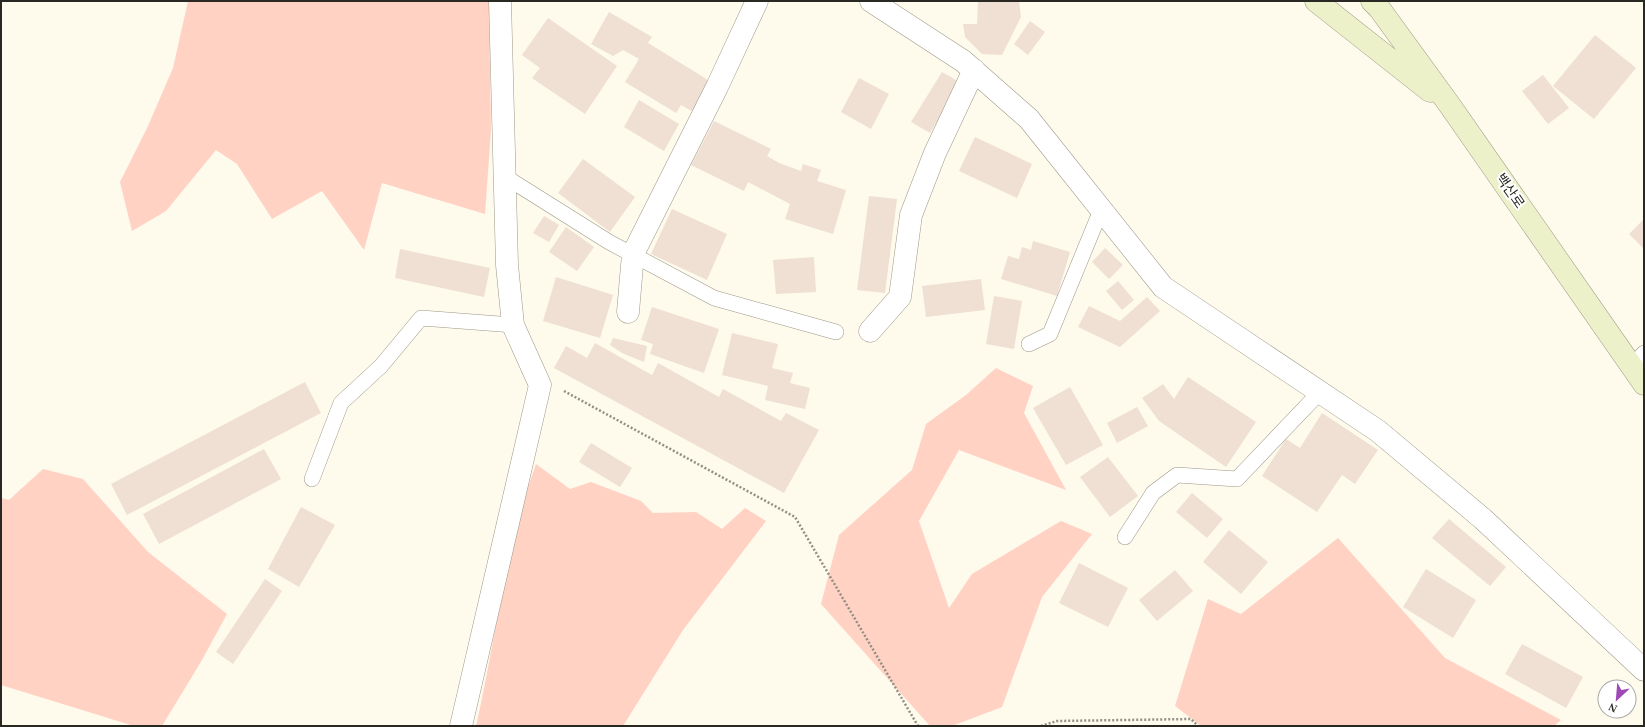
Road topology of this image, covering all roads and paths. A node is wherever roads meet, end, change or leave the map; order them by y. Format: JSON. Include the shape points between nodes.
{"nodes":[{"id":1,"x":500,"y":1,"type":"edge"},
{"id":2,"x":757,"y":1,"type":"edge"},
{"id":3,"x":871,"y":1,"type":"edge"},
{"id":4,"x":1316,"y":1,"type":"edge"},
{"id":5,"x":1377,"y":3,"type":"edge"},
{"id":6,"x":974,"y":70,"type":"junction"},
{"id":7,"x":1451,"y":108,"type":"junction"},
{"id":8,"x":504,"y":176,"type":"junction"},
{"id":9,"x":1101,"y":210,"type":"junction"},
{"id":10,"x":633,"y":254,"type":"junction"},
{"id":11,"x":628,"y":312,"type":"dead end"},
{"id":12,"x":513,"y":325,"type":"junction"},
{"id":13,"x":870,"y":330,"type":"dead end"},
{"id":14,"x":836,"y":332,"type":"dead end"},
{"id":15,"x":1029,"y":344,"type":"dead end"},
{"id":16,"x":1638,"y":360,"type":"edge"},
{"id":17,"x":536,"y":376,"type":"junction"},
{"id":18,"x":1644,"y":384,"type":"edge"},
{"id":19,"x":1320,"y":392,"type":"junction"},
{"id":20,"x":312,"y":479,"type":"dead end"},
{"id":21,"x":1125,"y":537,"type":"dead end"},
{"id":22,"x":1644,"y":670,"type":"edge"},
{"id":23,"x":461,"y":726,"type":"edge"},
{"id":24,"x":918,"y":726,"type":"edge"},
{"id":25,"x":1041,"y":726,"type":"edge"},
{"id":26,"x":1198,"y":726,"type":"edge"}],
"edges":[{"from":1,"to":8,"type":"street"},
{"from":2,"to":10,"type":"street"},
{"from":3,"to":6,"type":"street"},
{"from":4,"to":7,"type":"main road"},
{"from":5,"to":7,"type":"main road","name":"백산로"},
{"from":6,"to":9,"type":"street","via":[[1029,119]]},
{"from":6,"to":13,"type":"street","via":[[934,153],[911,215],[900,297]]},
{"from":7,"to":16,"type":"main road","name":"백산로"},
{"from":8,"to":10,"type":"lane","via":[[609,242]]},
{"from":8,"to":12,"type":"street","via":[[507,265]]},
{"from":9,"to":15,"type":"lane","via":[[1050,334]]},
{"from":9,"to":19,"type":"street","via":[[1163,287]]},
{"from":10,"to":11,"type":"street"},
{"from":10,"to":14,"type":"lane","via":[[714,298]]},
{"from":12,"to":17,"type":"street"},
{"from":12,"to":20,"type":"lane","via":[[421,318],[381,366],[341,403]]},
{"from":16,"to":18,"type":"main road","name":"백산로"},
{"from":17,"to":23,"type":"street","via":[[540,384]]},
{"from":17,"to":24,"type":"path","via":[[795,517]]},
{"from":19,"to":21,"type":"lane","via":[[1237,479],[1177,475],[1153,493]]},
{"from":19,"to":22,"type":"street","via":[[1378,431],[1483,519]]},
{"from":25,"to":26,"type":"path","via":[[1057,721],[1191,719]]}]}
